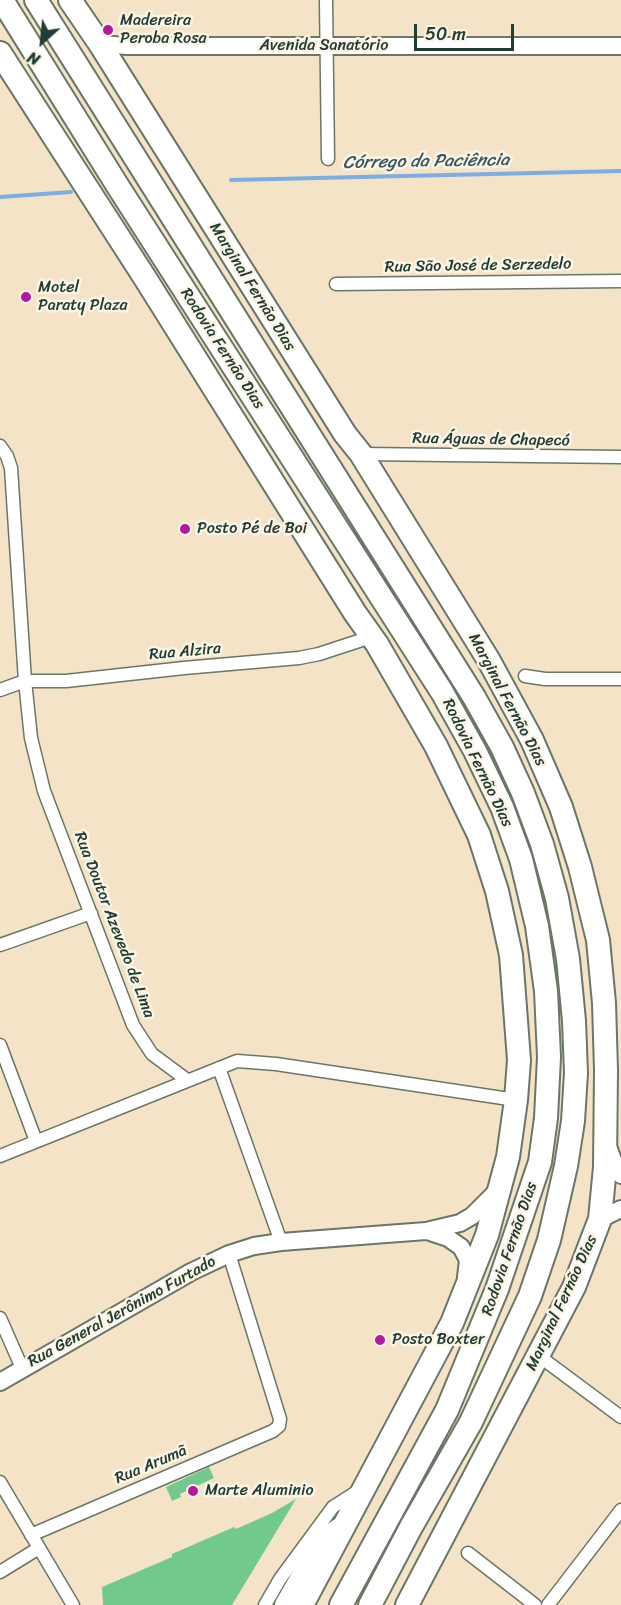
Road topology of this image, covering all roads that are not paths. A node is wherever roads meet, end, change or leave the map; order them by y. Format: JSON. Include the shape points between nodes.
{"nodes":[{"id":1,"x":2,"y":0,"type":"edge"},
{"id":2,"x":36,"y":0,"type":"edge"},
{"id":3,"x":70,"y":0,"type":"edge"},
{"id":4,"x":326,"y":0,"type":"edge"},
{"id":5,"x":100,"y":44,"type":"junction"},
{"id":6,"x":327,"y":46,"type":"junction"},
{"id":7,"x":621,"y":46,"type":"edge"},
{"id":8,"x":0,"y":53,"type":"edge"},
{"id":9,"x":328,"y":159,"type":"dead end"},
{"id":10,"x":621,"y":281,"type":"edge"},
{"id":11,"x":336,"y":284,"type":"dead end"},
{"id":12,"x":0,"y":446,"type":"edge"},
{"id":13,"x":361,"y":454,"type":"junction"},
{"id":14,"x":621,"y":457,"type":"edge"},
{"id":15,"x":371,"y":637,"type":"junction"},
{"id":16,"x":525,"y":675,"type":"dead end"},
{"id":17,"x":621,"y":679,"type":"edge"},
{"id":18,"x":25,"y":681,"type":"junction"},
{"id":19,"x":0,"y":690,"type":"edge"},
{"id":20,"x":91,"y":913,"type":"junction"},
{"id":21,"x":0,"y":945,"type":"edge"},
{"id":22,"x":0,"y":1046,"type":"edge"},
{"id":23,"x":219,"y":1068,"type":"junction"},
{"id":24,"x":187,"y":1080,"type":"junction"},
{"id":25,"x":516,"y":1100,"type":"junction"},
{"id":26,"x":606,"y":1133,"type":"junction"},
{"id":27,"x":36,"y":1141,"type":"junction"},
{"id":28,"x":0,"y":1156,"type":"edge"},
{"id":29,"x":621,"y":1175,"type":"edge"},
{"id":30,"x":501,"y":1188,"type":"junction"},
{"id":31,"x":621,"y":1209,"type":"edge"},
{"id":32,"x":600,"y":1219,"type":"junction"},
{"id":33,"x":426,"y":1231,"type":"junction"},
{"id":34,"x":281,"y":1242,"type":"junction"},
{"id":35,"x":229,"y":1254,"type":"junction"},
{"id":36,"x":464,"y":1294,"type":"junction"},
{"id":37,"x":0,"y":1318,"type":"edge"},
{"id":38,"x":539,"y":1356,"type":"junction"},
{"id":39,"x":22,"y":1368,"type":"junction"},
{"id":40,"x":0,"y":1382,"type":"edge"},
{"id":41,"x":621,"y":1417,"type":"edge"},
{"id":42,"x":0,"y":1482,"type":"edge"},
{"id":43,"x":364,"y":1488,"type":"junction"},
{"id":44,"x":621,"y":1510,"type":"edge"},
{"id":45,"x":343,"y":1526,"type":"junction"},
{"id":46,"x":31,"y":1535,"type":"junction"},
{"id":47,"x":39,"y":1548,"type":"junction"},
{"id":48,"x":468,"y":1553,"type":"dead end"},
{"id":49,"x":0,"y":1572,"type":"edge"},
{"id":50,"x":73,"y":1605,"type":"edge"},
{"id":51,"x":265,"y":1605,"type":"edge"},
{"id":52,"x":285,"y":1605,"type":"edge"},
{"id":53,"x":302,"y":1605,"type":"edge"},
{"id":54,"x":341,"y":1605,"type":"edge"},
{"id":55,"x":370,"y":1605,"type":"edge"},
{"id":56,"x":407,"y":1605,"type":"edge"},
{"id":57,"x":535,"y":1605,"type":"edge"},
{"id":58,"x":548,"y":1605,"type":"edge"}],
"edges":[{"from":1,"to":54,"type":"highway","name":"Rodovia Fernão Dias","via":[[442,692],[502,807],[521,859],[537,926],[546,991],[549,1057],[540,1162],[497,1289],[447,1410]]},
{"from":2,"to":55,"type":"highway","name":"Rodovia Fernão Dias","via":[[474,697],[523,793],[557,898],[568,959],[576,1073],[566,1166],[549,1240],[530,1296],[471,1422]]},
{"from":3,"to":5,"type":"highway","name":"Marginal Fernão Dias"},
{"from":4,"to":6,"type":"street"},
{"from":5,"to":6,"type":"main road","name":"Avenida Sanatório"},
{"from":5,"to":13,"type":"highway","name":"Marginal Fernão Dias","via":[[338,424]]},
{"from":6,"to":7,"type":"main road","name":"Avenida Sanatório"},
{"from":6,"to":9,"type":"street"},
{"from":8,"to":15,"type":"highway"},
{"from":10,"to":11,"type":"street","name":"Rua São José de Serzedelo"},
{"from":12,"to":18,"type":"street","name":"Rua Doutor Azevedo de Lima","via":[[11,468]]},
{"from":13,"to":14,"type":"street","name":"Rua Águas de Chapecó"},
{"from":13,"to":26,"type":"highway","name":"Marginal Fernão Dias","via":[[488,659],[532,740],[561,807],[598,940],[604,1003]]},
{"from":15,"to":18,"type":"street","name":"Rua Alzira","via":[[299,658],[66,681]]},
{"from":15,"to":25,"type":"highway","via":[[436,746],[479,835],[497,891],[511,955],[519,1060]]},
{"from":16,"to":17,"type":"street","via":[[545,679]]},
{"from":18,"to":19,"type":"street","name":"Rua Alzira"},
{"from":18,"to":20,"type":"street","name":"Rua Doutor Azevedo de Lima","via":[[31,738],[44,791]]},
{"from":20,"to":21,"type":"street"},
{"from":20,"to":24,"type":"street","name":"Rua Doutor Azevedo de Lima","via":[[145,1046]]},
{"from":22,"to":27,"type":"street"},
{"from":23,"to":24,"type":"street"},
{"from":23,"to":25,"type":"street","via":[[237,1061],[276,1064]]},
{"from":23,"to":34,"type":"street"},
{"from":24,"to":27,"type":"street"},
{"from":25,"to":30,"type":"highway"},
{"from":26,"to":29,"type":"main road","via":[[611,1156]]},
{"from":26,"to":32,"type":"highway","name":"Marginal Fernão Dias"},
{"from":27,"to":28,"type":"street"},
{"from":30,"to":33,"type":"main road","name":"Rua General Jerônimo Furtado","via":[[472,1216]]},
{"from":30,"to":36,"type":"highway"},
{"from":31,"to":32,"type":"main road"},
{"from":32,"to":38,"type":"highway","name":"Marginal Fernão Dias","via":[[574,1287]]},
{"from":33,"to":34,"type":"main road","name":"Rua General Jerônimo Furtado"},
{"from":33,"to":36,"type":"main road","name":"Rua General Jerônimo Furtado","via":[[455,1242],[466,1253]]},
{"from":34,"to":35,"type":"main road","name":"Rua General Jerônimo Furtado"},
{"from":35,"to":39,"type":"main road","name":"Rua General Jerônimo Furtado"},
{"from":35,"to":46,"type":"street","name":"Rua Arumã","via":[[280,1423],[277,1429]]},
{"from":36,"to":43,"type":"highway","via":[[428,1372]]},
{"from":37,"to":39,"type":"street"},
{"from":38,"to":41,"type":"street"},
{"from":38,"to":56,"type":"highway","name":"Marginal Fernão Dias"},
{"from":39,"to":40,"type":"main road","name":"Rua General Jerônimo Furtado"},
{"from":42,"to":46,"type":"street"},
{"from":43,"to":45,"type":"highway"},
{"from":43,"to":51,"type":"street","via":[[333,1507]]},
{"from":44,"to":58,"type":"street"},
{"from":45,"to":52,"type":"main road","via":[[323,1539]]},
{"from":45,"to":53,"type":"highway"},
{"from":46,"to":47,"type":"street"},
{"from":47,"to":49,"type":"street"},
{"from":47,"to":50,"type":"street"},
{"from":48,"to":57,"type":"street"}]}
